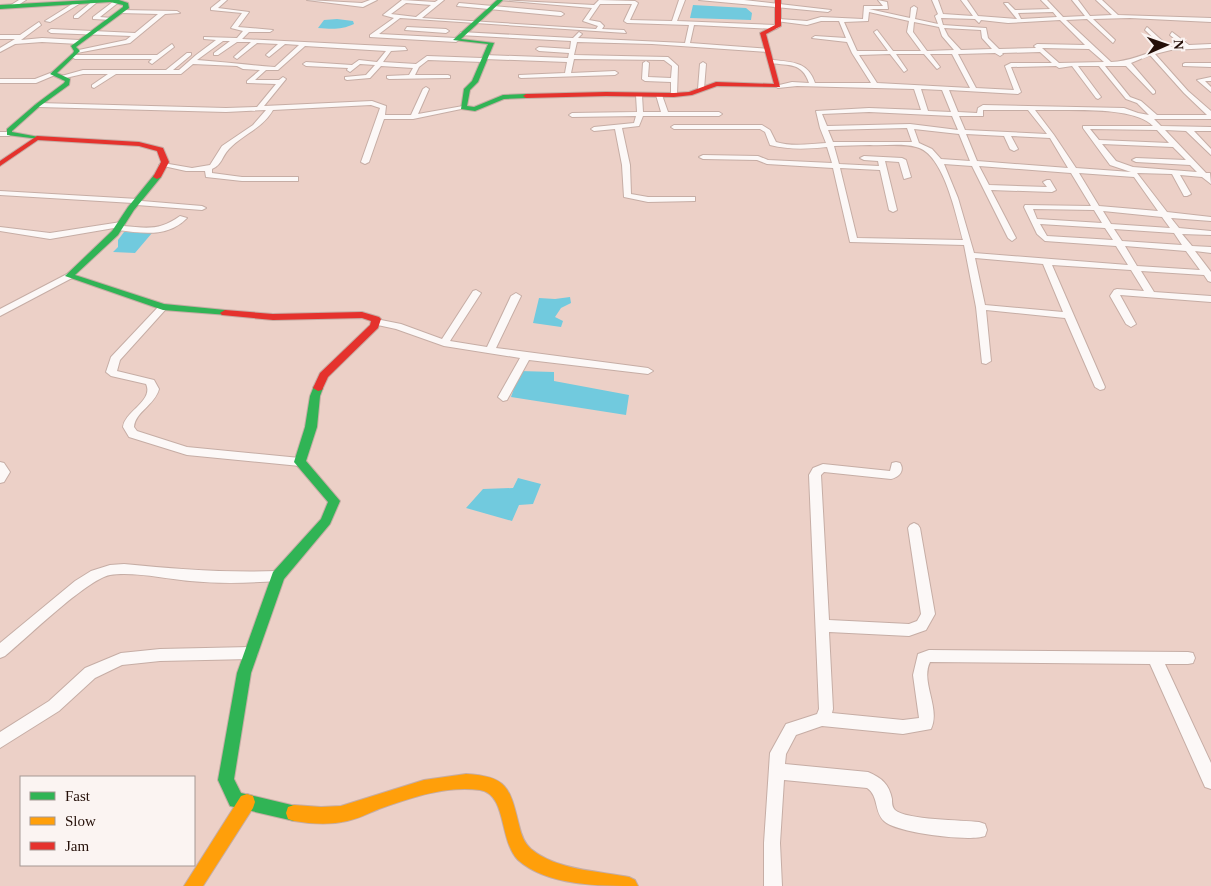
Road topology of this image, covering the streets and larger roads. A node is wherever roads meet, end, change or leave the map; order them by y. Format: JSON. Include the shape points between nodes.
{"nodes":[{"id":1,"x":24,"y":0,"type":"edge"},
{"id":2,"x":224,"y":0,"type":"edge"},
{"id":3,"x":310,"y":0,"type":"edge"},
{"id":4,"x":374,"y":0,"type":"edge"},
{"id":5,"x":682,"y":0,"type":"edge"},
{"id":6,"x":702,"y":0,"type":"edge"},
{"id":7,"x":881,"y":0,"type":"edge"},
{"id":8,"x":935,"y":0,"type":"edge"},
{"id":9,"x":964,"y":0,"type":"edge"},
{"id":10,"x":1044,"y":0,"type":"edge"},
{"id":11,"x":1076,"y":0,"type":"edge"},
{"id":12,"x":1099,"y":0,"type":"edge"},
{"id":13,"x":405,"y":1,"type":"edge"},
{"id":14,"x":600,"y":1,"type":"edge"},
{"id":15,"x":627,"y":1,"type":"edge"},
{"id":16,"x":76,"y":2,"type":"edge"},
{"id":17,"x":94,"y":2,"type":"junction"},
{"id":18,"x":439,"y":2,"type":"edge"},
{"id":19,"x":497,"y":2,"type":"edge"},
{"id":20,"x":116,"y":3,"type":"edge"},
{"id":21,"x":779,"y":3,"type":"edge"},
{"id":22,"x":1006,"y":4,"type":"dead end"},
{"id":23,"x":459,"y":5,"type":"dead end"},
{"id":24,"x":568,"y":5,"type":"junction"},
{"id":25,"x":13,"y":6,"type":"junction"},
{"id":26,"x":0,"y":7,"type":"edge"},
{"id":27,"x":595,"y":7,"type":"junction"},
{"id":28,"x":886,"y":8,"type":"junction"},
{"id":29,"x":914,"y":8,"type":"dead end"},
{"id":30,"x":828,"y":10,"type":"dead end"},
{"id":31,"x":866,"y":10,"type":"junction"},
{"id":32,"x":1052,"y":11,"type":"junction"},
{"id":33,"x":1014,"y":12,"type":"junction"},
{"id":34,"x":164,"y":13,"type":"junction"},
{"id":35,"x":178,"y":13,"type":"dead end"},
{"id":36,"x":449,"y":14,"type":"dead end"},
{"id":37,"x":561,"y":14,"type":"junction"},
{"id":38,"x":886,"y":15,"type":"junction"},
{"id":39,"x":942,"y":15,"type":"junction"},
{"id":40,"x":1116,"y":16,"type":"junction"},
{"id":41,"x":76,"y":17,"type":"dead end"},
{"id":42,"x":398,"y":17,"type":"junction"},
{"id":43,"x":977,"y":17,"type":"junction"},
{"id":44,"x":1060,"y":18,"type":"junction"},
{"id":45,"x":1089,"y":18,"type":"junction"},
{"id":46,"x":417,"y":19,"type":"junction"},
{"id":47,"x":478,"y":20,"type":"junction"},
{"id":48,"x":840,"y":20,"type":"junction"},
{"id":49,"x":1211,"y":20,"type":"edge"},
{"id":50,"x":48,"y":21,"type":"dead end"},
{"id":51,"x":912,"y":21,"type":"junction"},
{"id":52,"x":1022,"y":21,"type":"junction"},
{"id":53,"x":674,"y":22,"type":"junction"},
{"id":54,"x":692,"y":23,"type":"junction"},
{"id":55,"x":39,"y":24,"type":"dead end"},
{"id":56,"x":777,"y":24,"type":"junction"},
{"id":57,"x":941,"y":26,"type":"junction"},
{"id":58,"x":981,"y":27,"type":"junction"},
{"id":59,"x":551,"y":28,"type":"junction"},
{"id":60,"x":407,"y":29,"type":"dead end"},
{"id":61,"x":1148,"y":29,"type":"dead end"},
{"id":62,"x":246,"y":30,"type":"junction"},
{"id":63,"x":270,"y":30,"type":"dead end"},
{"id":64,"x":583,"y":30,"type":"junction"},
{"id":65,"x":598,"y":30,"type":"junction"},
{"id":66,"x":51,"y":31,"type":"dead end"},
{"id":67,"x":92,"y":32,"type":"junction"},
{"id":68,"x":624,"y":32,"type":"dead end"},
{"id":69,"x":877,"y":32,"type":"dead end"},
{"id":70,"x":1172,"y":34,"type":"dead end"},
{"id":71,"x":137,"y":35,"type":"junction"},
{"id":72,"x":374,"y":35,"type":"junction"},
{"id":73,"x":460,"y":35,"type":"junction"},
{"id":74,"x":0,"y":36,"type":"edge"},
{"id":75,"x":21,"y":37,"type":"junction"},
{"id":76,"x":206,"y":38,"type":"dead end"},
{"id":77,"x":815,"y":38,"type":"dead end"},
{"id":78,"x":222,"y":39,"type":"junction"},
{"id":79,"x":236,"y":40,"type":"junction"},
{"id":80,"x":574,"y":40,"type":"junction"},
{"id":81,"x":848,"y":40,"type":"junction"},
{"id":82,"x":256,"y":41,"type":"junction"},
{"id":83,"x":1113,"y":41,"type":"dead end"},
{"id":84,"x":14,"y":42,"type":"junction"},
{"id":85,"x":284,"y":42,"type":"junction"},
{"id":86,"x":304,"y":44,"type":"junction"},
{"id":87,"x":688,"y":45,"type":"junction"},
{"id":88,"x":172,"y":46,"type":"dead end"},
{"id":89,"x":1211,"y":46,"type":"edge"},
{"id":90,"x":1089,"y":47,"type":"junction"},
{"id":91,"x":1200,"y":47,"type":"junction"},
{"id":92,"x":360,"y":48,"type":"junction"},
{"id":93,"x":387,"y":49,"type":"junction"},
{"id":94,"x":405,"y":49,"type":"dead end"},
{"id":95,"x":1168,"y":49,"type":"junction"},
{"id":96,"x":0,"y":50,"type":"edge"},
{"id":97,"x":76,"y":50,"type":"junction"},
{"id":98,"x":539,"y":50,"type":"dead end"},
{"id":99,"x":768,"y":50,"type":"junction"},
{"id":100,"x":1041,"y":50,"type":"junction"},
{"id":101,"x":1188,"y":50,"type":"junction"},
{"id":102,"x":997,"y":51,"type":"junction"},
{"id":103,"x":926,"y":52,"type":"junction"},
{"id":104,"x":956,"y":52,"type":"junction"},
{"id":105,"x":855,"y":53,"type":"junction"},
{"id":106,"x":892,"y":53,"type":"junction"},
{"id":107,"x":189,"y":54,"type":"dead end"},
{"id":108,"x":216,"y":54,"type":"dead end"},
{"id":109,"x":1152,"y":54,"type":"junction"},
{"id":110,"x":1211,"y":54,"type":"edge"},
{"id":111,"x":269,"y":55,"type":"dead end"},
{"id":112,"x":571,"y":56,"type":"junction"},
{"id":113,"x":158,"y":57,"type":"junction"},
{"id":114,"x":237,"y":57,"type":"dead end"},
{"id":115,"x":483,"y":58,"type":"junction"},
{"id":116,"x":1198,"y":60,"type":"dead end"},
{"id":117,"x":192,"y":62,"type":"junction"},
{"id":118,"x":773,"y":62,"type":"junction"},
{"id":119,"x":646,"y":63,"type":"dead end"},
{"id":120,"x":306,"y":64,"type":"dead end"},
{"id":121,"x":379,"y":64,"type":"junction"},
{"id":122,"x":703,"y":64,"type":"dead end"},
{"id":123,"x":1128,"y":64,"type":"junction"},
{"id":124,"x":1011,"y":65,"type":"junction"},
{"id":125,"x":1101,"y":65,"type":"junction"},
{"id":126,"x":1110,"y":65,"type":"junction"},
{"id":127,"x":1185,"y":65,"type":"dead end"},
{"id":128,"x":1204,"y":65,"type":"junction"},
{"id":129,"x":1211,"y":65,"type":"edge"},
{"id":130,"x":417,"y":66,"type":"junction"},
{"id":131,"x":1058,"y":66,"type":"junction"},
{"id":132,"x":1074,"y":66,"type":"junction"},
{"id":133,"x":937,"y":67,"type":"dead end"},
{"id":134,"x":265,"y":68,"type":"junction"},
{"id":135,"x":904,"y":70,"type":"dead end"},
{"id":136,"x":115,"y":72,"type":"junction"},
{"id":137,"x":139,"y":72,"type":"junction"},
{"id":138,"x":168,"y":72,"type":"junction"},
{"id":139,"x":615,"y":73,"type":"dead end"},
{"id":140,"x":568,"y":75,"type":"junction"},
{"id":141,"x":57,"y":76,"type":"junction"},
{"id":142,"x":522,"y":76,"type":"dead end"},
{"id":143,"x":411,"y":77,"type":"junction"},
{"id":144,"x":448,"y":77,"type":"dead end"},
{"id":145,"x":131,"y":78,"type":"dead end"},
{"id":146,"x":347,"y":78,"type":"dead end"},
{"id":147,"x":1211,"y":79,"type":"edge"},
{"id":148,"x":674,"y":80,"type":"junction"},
{"id":149,"x":0,"y":81,"type":"edge"},
{"id":150,"x":384,"y":83,"type":"dead end"},
{"id":151,"x":812,"y":83,"type":"junction"},
{"id":152,"x":875,"y":85,"type":"junction"},
{"id":153,"x":94,"y":86,"type":"dead end"},
{"id":154,"x":778,"y":86,"type":"junction"},
{"id":155,"x":917,"y":87,"type":"junction"},
{"id":156,"x":426,"y":89,"type":"dead end"},
{"id":157,"x":701,"y":89,"type":"junction"},
{"id":158,"x":946,"y":89,"type":"junction"},
{"id":159,"x":974,"y":90,"type":"junction"},
{"id":160,"x":1211,"y":90,"type":"edge"},
{"id":161,"x":1153,"y":92,"type":"dead end"},
{"id":162,"x":1211,"y":94,"type":"edge"},
{"id":163,"x":639,"y":95,"type":"junction"},
{"id":164,"x":674,"y":95,"type":"junction"},
{"id":165,"x":1189,"y":95,"type":"junction"},
{"id":166,"x":659,"y":96,"type":"junction"},
{"id":167,"x":1098,"y":97,"type":"dead end"},
{"id":168,"x":38,"y":105,"type":"junction"},
{"id":169,"x":271,"y":107,"type":"junction"},
{"id":170,"x":259,"y":108,"type":"junction"},
{"id":171,"x":463,"y":108,"type":"junction"},
{"id":172,"x":1030,"y":108,"type":"junction"},
{"id":173,"x":925,"y":112,"type":"junction"},
{"id":174,"x":640,"y":114,"type":"junction"},
{"id":175,"x":665,"y":114,"type":"junction"},
{"id":176,"x":718,"y":114,"type":"dead end"},
{"id":177,"x":955,"y":114,"type":"junction"},
{"id":178,"x":572,"y":115,"type":"dead end"},
{"id":179,"x":413,"y":116,"type":"junction"},
{"id":180,"x":1151,"y":116,"type":"junction"},
{"id":181,"x":381,"y":117,"type":"junction"},
{"id":182,"x":1210,"y":118,"type":"edge"},
{"id":183,"x":910,"y":126,"type":"junction"},
{"id":184,"x":618,"y":127,"type":"junction"},
{"id":185,"x":674,"y":127,"type":"dead end"},
{"id":186,"x":823,"y":128,"type":"junction"},
{"id":187,"x":1160,"y":128,"type":"junction"},
{"id":188,"x":594,"y":129,"type":"dead end"},
{"id":189,"x":1188,"y":129,"type":"junction"},
{"id":190,"x":1211,"y":129,"type":"edge"},
{"id":191,"x":961,"y":132,"type":"junction"},
{"id":192,"x":5,"y":134,"type":"edge"},
{"id":193,"x":1006,"y":134,"type":"junction"},
{"id":194,"x":1052,"y":136,"type":"junction"},
{"id":195,"x":37,"y":138,"type":"junction"},
{"id":196,"x":1097,"y":142,"type":"junction"},
{"id":197,"x":916,"y":144,"type":"junction"},
{"id":198,"x":1176,"y":145,"type":"junction"},
{"id":199,"x":830,"y":146,"type":"junction"},
{"id":200,"x":1014,"y":149,"type":"dead end"},
{"id":201,"x":1211,"y":153,"type":"edge"},
{"id":202,"x":703,"y":156,"type":"dead end"},
{"id":203,"x":864,"y":158,"type":"dead end"},
{"id":204,"x":881,"y":159,"type":"junction"},
{"id":205,"x":1136,"y":160,"type":"dead end"},
{"id":206,"x":939,"y":161,"type":"junction"},
{"id":207,"x":365,"y":162,"type":"dead end"},
{"id":208,"x":974,"y":163,"type":"junction"},
{"id":209,"x":1193,"y":163,"type":"junction"},
{"id":210,"x":0,"y":164,"type":"edge"},
{"id":211,"x":836,"y":165,"type":"junction"},
{"id":212,"x":163,"y":166,"type":"junction"},
{"id":213,"x":882,"y":168,"type":"junction"},
{"id":214,"x":208,"y":169,"type":"junction"},
{"id":215,"x":1073,"y":169,"type":"junction"},
{"id":216,"x":1134,"y":172,"type":"junction"},
{"id":217,"x":1174,"y":172,"type":"junction"},
{"id":218,"x":1208,"y":176,"type":"edge"},
{"id":219,"x":907,"y":177,"type":"dead end"},
{"id":220,"x":295,"y":179,"type":"dead end"},
{"id":221,"x":1047,"y":182,"type":"dead end"},
{"id":222,"x":1211,"y":182,"type":"edge"},
{"id":223,"x":985,"y":187,"type":"junction"},
{"id":224,"x":0,"y":193,"type":"edge"},
{"id":225,"x":1187,"y":194,"type":"dead end"},
{"id":226,"x":692,"y":199,"type":"dead end"},
{"id":227,"x":138,"y":200,"type":"junction"},
{"id":228,"x":202,"y":208,"type":"dead end"},
{"id":229,"x":1096,"y":208,"type":"junction"},
{"id":230,"x":893,"y":210,"type":"dead end"},
{"id":231,"x":1166,"y":215,"type":"junction"},
{"id":232,"x":182,"y":218,"type":"dead end"},
{"id":233,"x":1211,"y":219,"type":"edge"},
{"id":234,"x":1034,"y":221,"type":"junction"},
{"id":235,"x":1108,"y":225,"type":"junction"},
{"id":236,"x":119,"y":226,"type":"junction"},
{"id":237,"x":1,"y":230,"type":"edge"},
{"id":238,"x":1177,"y":230,"type":"junction"},
{"id":239,"x":1211,"y":233,"type":"edge"},
{"id":240,"x":1012,"y":238,"type":"dead end"},
{"id":241,"x":968,"y":243,"type":"junction"},
{"id":242,"x":1120,"y":243,"type":"junction"},
{"id":243,"x":1188,"y":248,"type":"junction"},
{"id":244,"x":1211,"y":250,"type":"edge"},
{"id":245,"x":970,"y":255,"type":"junction"},
{"id":246,"x":1046,"y":262,"type":"junction"},
{"id":247,"x":1135,"y":268,"type":"junction"},
{"id":248,"x":69,"y":276,"type":"junction"},
{"id":249,"x":1209,"y":276,"type":"edge"},
{"id":250,"x":476,"y":293,"type":"dead end"},
{"id":251,"x":1151,"y":295,"type":"junction"},
{"id":252,"x":516,"y":296,"type":"dead end"},
{"id":253,"x":1211,"y":299,"type":"edge"},
{"id":254,"x":163,"y":307,"type":"junction"},
{"id":255,"x":981,"y":307,"type":"junction"},
{"id":256,"x":2,"y":311,"type":"edge"},
{"id":257,"x":1068,"y":315,"type":"junction"},
{"id":258,"x":376,"y":322,"type":"junction"},
{"id":259,"x":1132,"y":324,"type":"dead end"},
{"id":260,"x":444,"y":343,"type":"junction"},
{"id":261,"x":490,"y":350,"type":"junction"},
{"id":262,"x":526,"y":356,"type":"junction"},
{"id":263,"x":986,"y":361,"type":"dead end"},
{"id":264,"x":648,"y":371,"type":"dead end"},
{"id":265,"x":1100,"y":387,"type":"dead end"},
{"id":266,"x":503,"y":397,"type":"dead end"},
{"id":267,"x":300,"y":462,"type":"junction"},
{"id":268,"x":0,"y":466,"type":"edge"},
{"id":269,"x":896,"y":466,"type":"dead end"},
{"id":270,"x":0,"y":479,"type":"edge"},
{"id":271,"x":914,"y":528,"type":"dead end"},
{"id":272,"x":278,"y":576,"type":"junction"},
{"id":273,"x":823,"y":626,"type":"junction"},
{"id":274,"x":0,"y":652,"type":"edge"},
{"id":275,"x":251,"y":653,"type":"junction"},
{"id":276,"x":1154,"y":657,"type":"junction"},
{"id":277,"x":1188,"y":658,"type":"dead end"},
{"id":278,"x":822,"y":720,"type":"junction"},
{"id":279,"x":0,"y":741,"type":"edge"},
{"id":280,"x":777,"y":771,"type":"junction"},
{"id":281,"x":1211,"y":782,"type":"edge"},
{"id":282,"x":247,"y":802,"type":"junction"},
{"id":283,"x":979,"y":830,"type":"dead end"},
{"id":284,"x":193,"y":886,"type":"edge"},
{"id":285,"x":629,"y":886,"type":"edge"},
{"id":286,"x":773,"y":886,"type":"edge"}],
"edges":[{"from":1,"to":25,"type":"street"},
{"from":2,"to":62,"type":"street","via":[[213,9],[246,12],[234,28]]},
{"from":3,"to":4,"type":"street","via":[[363,5]]},
{"from":5,"to":53,"type":"street"},
{"from":6,"to":21,"type":"street"},
{"from":7,"to":28,"type":"street","via":[[886,3]]},
{"from":8,"to":39,"type":"street"},
{"from":9,"to":43,"type":"street"},
{"from":10,"to":32,"type":"street"},
{"from":11,"to":45,"type":"street"},
{"from":12,"to":40,"type":"street"},
{"from":13,"to":18,"type":"street"},
{"from":13,"to":42,"type":"street","via":[[386,15]]},
{"from":14,"to":15,"type":"street"},
{"from":14,"to":27,"type":"street"},
{"from":15,"to":53,"type":"street","via":[[635,3],[627,20]]},
{"from":16,"to":17,"type":"street"},
{"from":16,"to":25,"type":"street"},
{"from":16,"to":50,"type":"street"},
{"from":17,"to":20,"type":"street"},
{"from":17,"to":41,"type":"street"},
{"from":18,"to":46,"type":"street"},
{"from":19,"to":23,"type":"street"},
{"from":19,"to":24,"type":"street"},
{"from":19,"to":37,"type":"street"},
{"from":19,"to":47,"type":"street"},
{"from":20,"to":34,"type":"street"},
{"from":20,"to":67,"type":"street","via":[[110,19]]},
{"from":21,"to":30,"type":"street"},
{"from":21,"to":56,"type":"street"},
{"from":22,"to":33,"type":"street"},
{"from":24,"to":27,"type":"street"},
{"from":24,"to":37,"type":"street"},
{"from":25,"to":26,"type":"street"},
{"from":27,"to":65,"type":"street","via":[[586,21],[598,23],[601,26]]},
{"from":28,"to":31,"type":"street","via":[[866,6]]},
{"from":28,"to":38,"type":"street"},
{"from":29,"to":51,"type":"street"},
{"from":31,"to":38,"type":"street"},
{"from":31,"to":48,"type":"street","via":[[866,20]]},
{"from":32,"to":33,"type":"street"},
{"from":32,"to":44,"type":"street"},
{"from":33,"to":52,"type":"street"},
{"from":34,"to":35,"type":"street"},
{"from":34,"to":71,"type":"street"},
{"from":36,"to":47,"type":"street"},
{"from":37,"to":59,"type":"street"},
{"from":38,"to":51,"type":"street"},
{"from":39,"to":43,"type":"street"},
{"from":39,"to":57,"type":"street","via":[[938,16]]},
{"from":40,"to":45,"type":"street"},
{"from":40,"to":49,"type":"street"},
{"from":42,"to":46,"type":"street"},
{"from":42,"to":72,"type":"street"},
{"from":43,"to":52,"type":"street"},
{"from":43,"to":58,"type":"street"},
{"from":44,"to":45,"type":"street"},
{"from":44,"to":52,"type":"street"},
{"from":44,"to":90,"type":"street"},
{"from":45,"to":83,"type":"street"},
{"from":46,"to":47,"type":"street"},
{"from":47,"to":59,"type":"street"},
{"from":47,"to":73,"type":"street"},
{"from":48,"to":56,"type":"street"},
{"from":48,"to":81,"type":"street"},
{"from":51,"to":57,"type":"street"},
{"from":51,"to":103,"type":"street","via":[[910,32]]},
{"from":53,"to":54,"type":"street"},
{"from":54,"to":56,"type":"street"},
{"from":54,"to":87,"type":"street"},
{"from":55,"to":75,"type":"street"},
{"from":56,"to":99,"type":"street","via":[[763,34]]},
{"from":57,"to":58,"type":"street"},
{"from":57,"to":104,"type":"street"},
{"from":58,"to":102,"type":"street","via":[[986,32],[987,41]]},
{"from":59,"to":64,"type":"street"},
{"from":60,"to":73,"type":"street"},
{"from":61,"to":95,"type":"street"},
{"from":62,"to":63,"type":"street"},
{"from":62,"to":79,"type":"street"},
{"from":64,"to":65,"type":"street"},
{"from":64,"to":80,"type":"street"},
{"from":65,"to":68,"type":"street"},
{"from":66,"to":67,"type":"street"},
{"from":67,"to":71,"type":"street"},
{"from":67,"to":97,"type":"street"},
{"from":69,"to":106,"type":"street"},
{"from":70,"to":101,"type":"street"},
{"from":71,"to":97,"type":"street","via":[[127,43]]},
{"from":72,"to":73,"type":"street"},
{"from":72,"to":92,"type":"street"},
{"from":73,"to":80,"type":"street"},
{"from":73,"to":115,"type":"street","via":[[490,42]]},
{"from":74,"to":75,"type":"street"},
{"from":75,"to":84,"type":"street"},
{"from":76,"to":78,"type":"street"},
{"from":77,"to":81,"type":"street"},
{"from":78,"to":79,"type":"street"},
{"from":78,"to":117,"type":"street"},
{"from":79,"to":82,"type":"street"},
{"from":79,"to":108,"type":"street"},
{"from":80,"to":87,"type":"street"},
{"from":80,"to":112,"type":"street"},
{"from":81,"to":105,"type":"street"},
{"from":82,"to":85,"type":"street"},
{"from":82,"to":114,"type":"street"},
{"from":84,"to":96,"type":"street"},
{"from":84,"to":97,"type":"street","via":[[42,40]]},
{"from":85,"to":86,"type":"street"},
{"from":85,"to":111,"type":"street"},
{"from":86,"to":92,"type":"street"},
{"from":86,"to":134,"type":"street","via":[[276,69]]},
{"from":87,"to":99,"type":"street"},
{"from":88,"to":113,"type":"street"},
{"from":89,"to":91,"type":"street"},
{"from":90,"to":100,"type":"street","via":[[1037,46]]},
{"from":90,"to":126,"type":"street"},
{"from":91,"to":101,"type":"street"},
{"from":91,"to":110,"type":"street"},
{"from":92,"to":93,"type":"street"},
{"from":93,"to":94,"type":"street"},
{"from":93,"to":121,"type":"street"},
{"from":95,"to":101,"type":"street"},
{"from":95,"to":109,"type":"street"},
{"from":97,"to":113,"type":"street"},
{"from":97,"to":141,"type":"street","via":[[58,67]]},
{"from":98,"to":112,"type":"street"},
{"from":99,"to":118,"type":"street"},
{"from":100,"to":102,"type":"street"},
{"from":100,"to":131,"type":"street"},
{"from":102,"to":104,"type":"street"},
{"from":102,"to":124,"type":"street"},
{"from":103,"to":104,"type":"street"},
{"from":103,"to":106,"type":"street"},
{"from":103,"to":133,"type":"street"},
{"from":104,"to":159,"type":"street"},
{"from":105,"to":106,"type":"street"},
{"from":105,"to":152,"type":"street"},
{"from":106,"to":135,"type":"street"},
{"from":107,"to":138,"type":"street"},
{"from":109,"to":123,"type":"street","via":[[1132,58]]},
{"from":109,"to":165,"type":"street"},
{"from":112,"to":115,"type":"street"},
{"from":112,"to":140,"type":"street"},
{"from":112,"to":148,"type":"street","via":[[666,58],[674,66]]},
{"from":113,"to":137,"type":"street"},
{"from":115,"to":130,"type":"street","via":[[427,58]]},
{"from":115,"to":171,"type":"street","via":[[475,82],[467,89]]},
{"from":116,"to":128,"type":"street"},
{"from":117,"to":134,"type":"street"},
{"from":117,"to":138,"type":"street","via":[[181,72]]},
{"from":118,"to":151,"type":"street","via":[[803,67],[809,72]]},
{"from":118,"to":154,"type":"street"},
{"from":119,"to":148,"type":"street","via":[[645,79]]},
{"from":120,"to":121,"type":"street","via":[[352,68],[359,62]]},
{"from":121,"to":130,"type":"street"},
{"from":121,"to":146,"type":"street","via":[[368,78]]},
{"from":122,"to":157,"type":"street"},
{"from":123,"to":126,"type":"street"},
{"from":123,"to":161,"type":"street"},
{"from":124,"to":131,"type":"street"},
{"from":124,"to":159,"type":"street","via":[[1008,69],[1018,92]]},
{"from":125,"to":126,"type":"street"},
{"from":125,"to":132,"type":"street"},
{"from":125,"to":180,"type":"street","via":[[1128,98],[1139,102]]},
{"from":127,"to":128,"type":"street"},
{"from":128,"to":129,"type":"street"},
{"from":130,"to":143,"type":"street"},
{"from":131,"to":132,"type":"street"},
{"from":132,"to":167,"type":"street"},
{"from":134,"to":170,"type":"street","via":[[249,82],[283,79]]},
{"from":136,"to":137,"type":"street"},
{"from":136,"to":141,"type":"street"},
{"from":136,"to":153,"type":"street"},
{"from":137,"to":138,"type":"street"},
{"from":137,"to":145,"type":"street"},
{"from":139,"to":140,"type":"street"},
{"from":140,"to":142,"type":"street"},
{"from":141,"to":149,"type":"street","via":[[36,81]]},
{"from":141,"to":168,"type":"street","via":[[68,80],[67,84]]},
{"from":143,"to":144,"type":"street"},
{"from":143,"to":150,"type":"street","via":[[391,74]]},
{"from":147,"to":160,"type":"street","via":[[1200,80]]},
{"from":148,"to":164,"type":"street"},
{"from":151,"to":152,"type":"street","via":[[825,86]]},
{"from":151,"to":154,"type":"street","via":[[794,82]]},
{"from":152,"to":155,"type":"street"},
{"from":154,"to":157,"type":"street","via":[[716,84]]},
{"from":155,"to":158,"type":"street"},
{"from":155,"to":173,"type":"street"},
{"from":156,"to":179,"type":"street"},
{"from":157,"to":164,"type":"street"},
{"from":158,"to":159,"type":"street"},
{"from":158,"to":177,"type":"street"},
{"from":162,"to":165,"type":"street"},
{"from":163,"to":166,"type":"street"},
{"from":163,"to":171,"type":"street","via":[[503,97],[482,108]]},
{"from":163,"to":174,"type":"street"},
{"from":164,"to":166,"type":"street"},
{"from":165,"to":182,"type":"street"},
{"from":166,"to":175,"type":"street"},
{"from":168,"to":170,"type":"street"},
{"from":168,"to":192,"type":"street"},
{"from":169,"to":170,"type":"street"},
{"from":169,"to":181,"type":"street","via":[[372,104],[384,107]]},
{"from":169,"to":214,"type":"street","via":[[262,123],[225,148],[217,164]]},
{"from":171,"to":179,"type":"street"},
{"from":172,"to":177,"type":"street","via":[[984,107],[980,109],[981,115]]},
{"from":172,"to":180,"type":"street","via":[[1124,110]]},
{"from":172,"to":194,"type":"street"},
{"from":173,"to":177,"type":"street"},
{"from":173,"to":186,"type":"street","via":[[822,111],[818,114]]},
{"from":174,"to":175,"type":"street"},
{"from":174,"to":178,"type":"street"},
{"from":174,"to":184,"type":"street","via":[[637,125]]},
{"from":175,"to":176,"type":"street"},
{"from":177,"to":191,"type":"street"},
{"from":179,"to":181,"type":"street"},
{"from":180,"to":182,"type":"street"},
{"from":180,"to":187,"type":"street"},
{"from":181,"to":207,"type":"street"},
{"from":183,"to":186,"type":"street"},
{"from":183,"to":191,"type":"street"},
{"from":183,"to":197,"type":"street"},
{"from":184,"to":188,"type":"street"},
{"from":184,"to":226,"type":"street","via":[[628,196]]},
{"from":185,"to":199,"type":"street","via":[[762,127],[768,131],[775,145]]},
{"from":186,"to":199,"type":"street"},
{"from":187,"to":189,"type":"street"},
{"from":187,"to":196,"type":"street","via":[[1085,127]]},
{"from":187,"to":198,"type":"street"},
{"from":189,"to":190,"type":"street"},
{"from":189,"to":201,"type":"street"},
{"from":191,"to":193,"type":"street"},
{"from":191,"to":208,"type":"street"},
{"from":192,"to":195,"type":"street"},
{"from":193,"to":194,"type":"street"},
{"from":193,"to":200,"type":"street"},
{"from":194,"to":215,"type":"street"},
{"from":195,"to":210,"type":"street"},
{"from":195,"to":212,"type":"street","via":[[139,144],[160,150]]},
{"from":196,"to":198,"type":"street"},
{"from":196,"to":216,"type":"street","via":[[1114,162]]},
{"from":197,"to":199,"type":"street"},
{"from":197,"to":206,"type":"street","via":[[928,148]]},
{"from":198,"to":209,"type":"street"},
{"from":199,"to":211,"type":"street"},
{"from":202,"to":211,"type":"street"},
{"from":203,"to":204,"type":"street"},
{"from":204,"to":213,"type":"street"},
{"from":204,"to":219,"type":"street","via":[[903,161]]},
{"from":205,"to":209,"type":"street"},
{"from":206,"to":208,"type":"street"},
{"from":206,"to":241,"type":"street"},
{"from":208,"to":215,"type":"street"},
{"from":208,"to":223,"type":"street"},
{"from":209,"to":218,"type":"street"},
{"from":211,"to":213,"type":"street"},
{"from":211,"to":241,"type":"street","via":[[853,240]]},
{"from":212,"to":214,"type":"street"},
{"from":212,"to":227,"type":"street","via":[[153,184]]},
{"from":213,"to":230,"type":"street"},
{"from":214,"to":220,"type":"street","via":[[210,175],[222,177]]},
{"from":215,"to":216,"type":"street"},
{"from":215,"to":229,"type":"street"},
{"from":216,"to":217,"type":"street"},
{"from":216,"to":231,"type":"street"},
{"from":217,"to":218,"type":"street"},
{"from":217,"to":225,"type":"street"},
{"from":218,"to":222,"type":"street"},
{"from":221,"to":223,"type":"street","via":[[1052,190]]},
{"from":223,"to":240,"type":"street"},
{"from":224,"to":227,"type":"street"},
{"from":227,"to":228,"type":"street"},
{"from":227,"to":236,"type":"street"},
{"from":229,"to":231,"type":"street"},
{"from":229,"to":234,"type":"street","via":[[1029,206]]},
{"from":229,"to":235,"type":"street"},
{"from":231,"to":233,"type":"street"},
{"from":231,"to":238,"type":"street"},
{"from":232,"to":236,"type":"street","via":[[162,230]]},
{"from":234,"to":235,"type":"street"},
{"from":234,"to":242,"type":"street","via":[[1046,238]]},
{"from":235,"to":238,"type":"street"},
{"from":235,"to":242,"type":"street"},
{"from":236,"to":237,"type":"street","via":[[50,236]]},
{"from":236,"to":248,"type":"street"},
{"from":238,"to":239,"type":"street"},
{"from":238,"to":243,"type":"street"},
{"from":241,"to":245,"type":"street"},
{"from":242,"to":243,"type":"street"},
{"from":242,"to":247,"type":"street"},
{"from":243,"to":244,"type":"street"},
{"from":243,"to":249,"type":"street"},
{"from":245,"to":246,"type":"street"},
{"from":245,"to":255,"type":"street"},
{"from":246,"to":247,"type":"street"},
{"from":246,"to":257,"type":"street"},
{"from":247,"to":249,"type":"street"},
{"from":247,"to":251,"type":"street"},
{"from":248,"to":254,"type":"street"},
{"from":248,"to":256,"type":"street"},
{"from":250,"to":260,"type":"street"},
{"from":251,"to":253,"type":"street"},
{"from":251,"to":259,"type":"street","via":[[1115,294]]},
{"from":252,"to":261,"type":"street"},
{"from":254,"to":258,"type":"street","via":[[273,317],[369,316]]},
{"from":254,"to":267,"type":"street","via":[[110,368],[115,374],[150,382],[154,387],[150,399],[131,417],[128,429],[133,434],[187,451]]},
{"from":255,"to":257,"type":"street"},
{"from":255,"to":263,"type":"street"},
{"from":257,"to":265,"type":"street"},
{"from":258,"to":260,"type":"street","via":[[398,326]]},
{"from":258,"to":267,"type":"street","via":[[324,375]]},
{"from":260,"to":261,"type":"street"},
{"from":261,"to":262,"type":"street"},
{"from":262,"to":264,"type":"street"},
{"from":262,"to":266,"type":"street"},
{"from":267,"to":272,"type":"street","via":[[334,501],[326,522]]},
{"from":268,"to":270,"type":"street","via":[[4,472]]},
{"from":269,"to":273,"type":"street","via":[[896,473],[891,475],[817,470]]},
{"from":271,"to":273,"type":"street","via":[[928,614],[926,623],[909,630]]},
{"from":272,"to":274,"type":"street","via":[[234,578],[110,570],[80,585]]},
{"from":272,"to":275,"type":"street"},
{"from":273,"to":278,"type":"street","via":[[826,709]]},
{"from":275,"to":279,"type":"street","via":[[121,660],[90,674],[54,706]]},
{"from":275,"to":282,"type":"street","via":[[244,673],[226,780],[236,800]]},
{"from":276,"to":277,"type":"street"},
{"from":276,"to":278,"type":"street","via":[[939,654],[922,659],[920,668],[928,714],[926,724],[903,727]]},
{"from":276,"to":281,"type":"street"},
{"from":278,"to":280,"type":"street","via":[[791,729],[778,753]]},
{"from":280,"to":283,"type":"street","via":[[868,780],[878,786],[887,812],[898,820]]},
{"from":280,"to":286,"type":"street"},
{"from":282,"to":284,"type":"street"},
{"from":282,"to":285,"type":"street","via":[[302,815],[334,815],[424,787],[479,782],[491,784],[503,794],[511,835],[522,853],[558,870]]}]}
